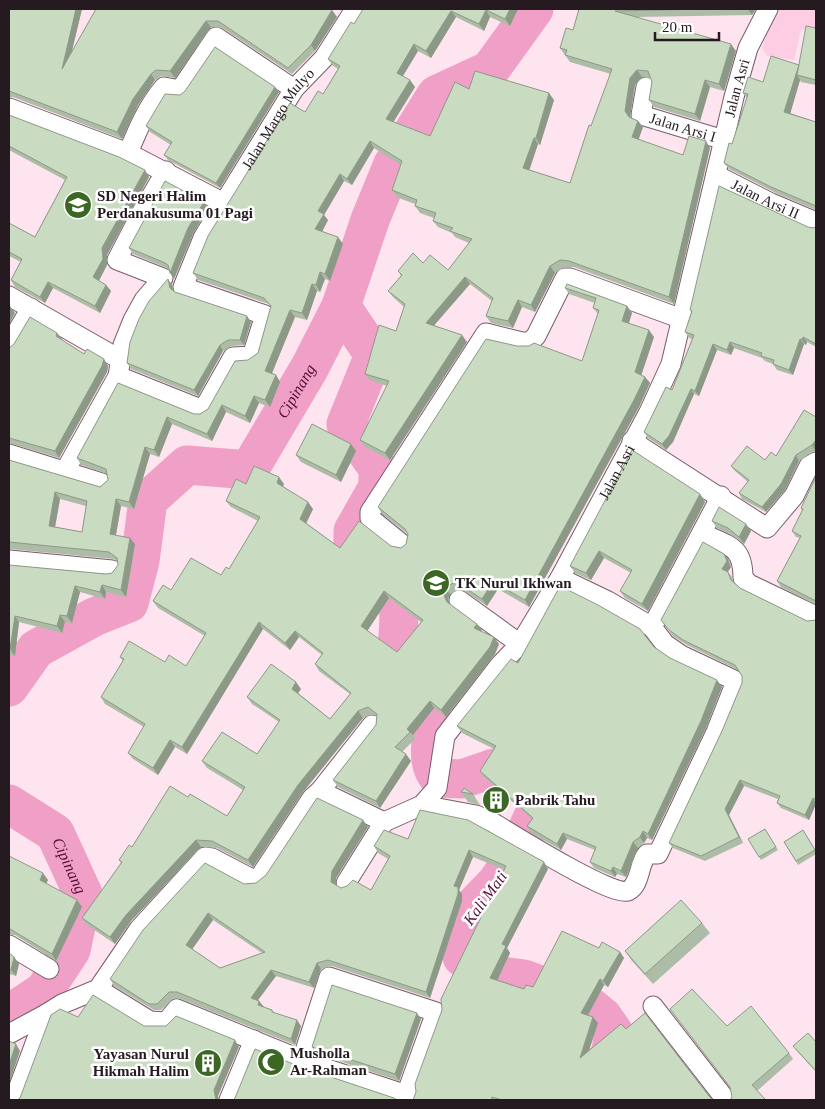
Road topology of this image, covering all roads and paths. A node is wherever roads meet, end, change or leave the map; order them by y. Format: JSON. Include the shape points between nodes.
{"nodes":[{"id":1,"x":768,"y":9,"type":"edge"},
{"id":2,"x":350,"y":11,"type":"edge"},
{"id":3,"x":646,"y":87,"type":"dead end"},
{"id":4,"x":294,"y":89,"type":"junction"},
{"id":5,"x":9,"y":108,"type":"edge"},
{"id":6,"x":724,"y":140,"type":"junction"},
{"id":7,"x":128,"y":152,"type":"junction"},
{"id":8,"x":166,"y":171,"type":"junction"},
{"id":9,"x":716,"y":175,"type":"junction"},
{"id":10,"x":224,"y":203,"type":"junction"},
{"id":11,"x":816,"y":222,"type":"edge"},
{"id":12,"x":163,"y":278,"type":"junction"},
{"id":13,"x":183,"y":287,"type":"junction"},
{"id":14,"x":9,"y":296,"type":"edge"},
{"id":15,"x":31,"y":308,"type":"junction"},
{"id":16,"x":682,"y":320,"type":"junction"},
{"id":17,"x":9,"y":346,"type":"edge"},
{"id":18,"x":120,"y":368,"type":"junction"},
{"id":19,"x":632,"y":441,"type":"junction"},
{"id":20,"x":9,"y":454,"type":"edge"},
{"id":21,"x":816,"y":462,"type":"edge"},
{"id":22,"x":65,"y":472,"type":"junction"},
{"id":23,"x":102,"y":483,"type":"edge"},
{"id":24,"x":721,"y":496,"type":"junction"},
{"id":25,"x":702,"y":533,"type":"junction"},
{"id":26,"x":402,"y":544,"type":"edge"},
{"id":27,"x":9,"y":560,"type":"edge"},
{"id":28,"x":112,"y":570,"type":"edge"},
{"id":29,"x":560,"y":578,"type":"junction"},
{"id":30,"x":458,"y":600,"type":"dead end"},
{"id":31,"x":816,"y":616,"type":"edge"},
{"id":32,"x":652,"y":627,"type":"junction"},
{"id":33,"x":520,"y":644,"type":"junction"},
{"id":34,"x":372,"y":725,"type":"dead end"},
{"id":35,"x":326,"y":793,"type":"junction"},
{"id":36,"x":422,"y":805,"type":"junction"},
{"id":37,"x":384,"y":822,"type":"junction"},
{"id":38,"x":346,"y":883,"type":"dead end"},
{"id":39,"x":9,"y":945,"type":"edge"},
{"id":40,"x":49,"y":969,"type":"dead end"},
{"id":41,"x":98,"y":989,"type":"junction"},
{"id":42,"x":653,"y":1006,"type":"dead end"},
{"id":43,"x":46,"y":1014,"type":"junction"},
{"id":44,"x":9,"y":1034,"type":"edge"},
{"id":45,"x":254,"y":1040,"type":"junction"},
{"id":46,"x":302,"y":1060,"type":"junction"},
{"id":47,"x":408,"y":1098,"type":"edge"},
{"id":48,"x":14,"y":1100,"type":"edge"},
{"id":49,"x":229,"y":1100,"type":"edge"},
{"id":50,"x":726,"y":1100,"type":"edge"}],
"edges":[{"from":1,"to":6,"type":"street","name":"Jalan Asri","via":[[748,48]]},
{"from":2,"to":4,"type":"street","name":"Jalan Margo Mulyo","via":[[324,58]]},
{"from":3,"to":6,"type":"street","name":"Jalan Arsi I","via":[[641,115]]},
{"from":4,"to":7,"type":"street","via":[[216,37],[180,90],[164,87],[153,100]]},
{"from":4,"to":10,"type":"street","name":"Jalan Margo Mulyo"},
{"from":5,"to":7,"type":"street"},
{"from":6,"to":9,"type":"street","name":"Jalan Asri"},
{"from":7,"to":8,"type":"street"},
{"from":8,"to":10,"type":"street"},
{"from":8,"to":12,"type":"street","via":[[117,260]]},
{"from":9,"to":11,"type":"street","name":"Jalan Arsi II"},
{"from":9,"to":16,"type":"street","name":"Jalan Asri"},
{"from":10,"to":13,"type":"street","name":"Jalan Margo Mulyo","via":[[203,238]]},
{"from":12,"to":13,"type":"street"},
{"from":12,"to":18,"type":"street","via":[[144,300],[133,320],[123,345]]},
{"from":13,"to":18,"type":"street","via":[[263,314],[265,319],[252,356],[233,357],[203,410]]},
{"from":14,"to":15,"type":"street"},
{"from":15,"to":17,"type":"street"},
{"from":15,"to":18,"type":"street"},
{"from":16,"to":19,"type":"street","name":"Jalan Asri","via":[[671,364],[645,421]]},
{"from":16,"to":26,"type":"street","via":[[564,278],[530,342],[486,333],[370,512],[370,518]]},
{"from":18,"to":22,"type":"street"},
{"from":19,"to":24,"type":"street"},
{"from":19,"to":29,"type":"street","name":"Jalan Asri"},
{"from":20,"to":22,"type":"street"},
{"from":21,"to":24,"type":"street","via":[[809,466],[794,496],[767,528]]},
{"from":22,"to":23,"type":"street"},
{"from":24,"to":25,"type":"street"},
{"from":25,"to":31,"type":"street","via":[[737,551],[742,557],[743,578],[747,583]]},
{"from":25,"to":32,"type":"street"},
{"from":27,"to":28,"type":"street"},
{"from":29,"to":32,"type":"street"},
{"from":29,"to":33,"type":"street","name":"Jalan Asri"},
{"from":30,"to":33,"type":"street"},
{"from":32,"to":36,"type":"street","via":[[671,649],[732,678],[735,684],[658,854],[649,853],[644,857],[634,885],[628,891],[622,892],[592,880],[476,815]]},
{"from":33,"to":36,"type":"street","name":"Jalan Asri","via":[[445,736],[437,788]]},
{"from":34,"to":35,"type":"street"},
{"from":35,"to":37,"type":"street"},
{"from":35,"to":41,"type":"street","via":[[312,798],[261,875],[254,880],[212,858],[205,857],[199,862],[139,928]]},
{"from":36,"to":37,"type":"street","name":"Jalan Asri"},
{"from":37,"to":38,"type":"street"},
{"from":39,"to":40,"type":"street"},
{"from":41,"to":43,"type":"street"},
{"from":41,"to":45,"type":"street","via":[[154,1022],[166,1022],[177,1009]]},
{"from":42,"to":50,"type":"street"},
{"from":43,"to":44,"type":"street"},
{"from":43,"to":48,"type":"street"},
{"from":45,"to":46,"type":"street"},
{"from":45,"to":49,"type":"street"},
{"from":46,"to":47,"type":"street"},
{"from":46,"to":47,"type":"street","via":[[329,977],[436,1012]]}]}
